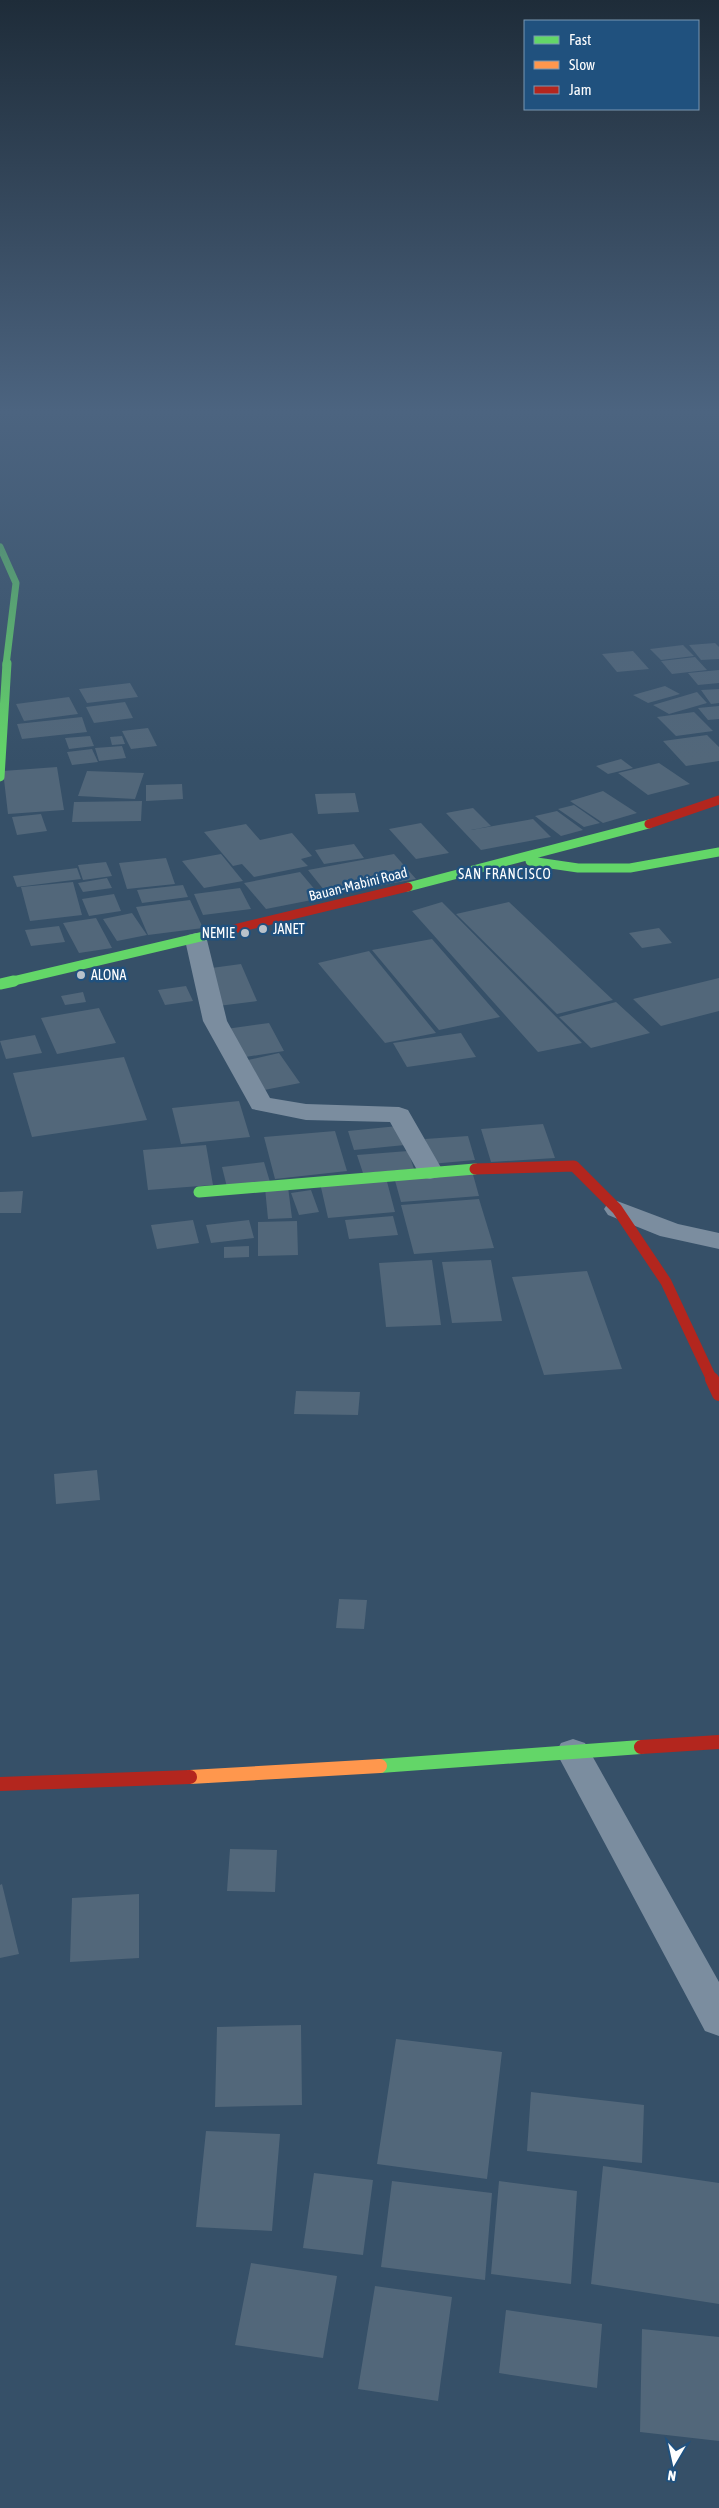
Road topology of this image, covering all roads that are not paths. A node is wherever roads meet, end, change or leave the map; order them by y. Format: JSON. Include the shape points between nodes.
{"nodes":[{"id":1,"x":0,"y":547,"type":"edge"},
{"id":2,"x":0,"y":777,"type":"edge"},
{"id":3,"x":719,"y":800,"type":"edge"},
{"id":4,"x":719,"y":852,"type":"edge"},
{"id":5,"x":518,"y":859,"type":"junction"},
{"id":6,"x":196,"y":940,"type":"junction"},
{"id":7,"x":0,"y":984,"type":"edge"},
{"id":8,"x":430,"y":1171,"type":"junction"},
{"id":9,"x":199,"y":1192,"type":"dead end"},
{"id":10,"x":617,"y":1209,"type":"junction"},
{"id":11,"x":719,"y":1241,"type":"edge"},
{"id":12,"x":719,"y":1394,"type":"edge"},
{"id":13,"x":719,"y":1742,"type":"edge"},
{"id":14,"x":573,"y":1752,"type":"junction"},
{"id":15,"x":0,"y":1784,"type":"edge"},
{"id":16,"x":719,"y":2019,"type":"edge"}],
"edges":[{"from":1,"to":2,"type":"street","via":[[16,582],[4,685]]},
{"from":3,"to":5,"type":"street","name":"Bauan-Mabini Road","via":[[610,835]]},
{"from":4,"to":5,"type":"street","via":[[630,868],[578,868]]},
{"from":5,"to":6,"type":"street","name":"Bauan-Mabini Road"},
{"from":6,"to":7,"type":"street","name":"Bauan-Mabini Road"},
{"from":6,"to":8,"type":"street","via":[[216,1022],[261,1104],[306,1112],[399,1115]]},
{"from":8,"to":9,"type":"street"},
{"from":8,"to":10,"type":"street","via":[[574,1166]]},
{"from":10,"to":11,"type":"street","via":[[670,1230]]},
{"from":10,"to":12,"type":"street","via":[[666,1282]]},
{"from":13,"to":14,"type":"street"},
{"from":14,"to":15,"type":"street","via":[[230,1776]]},
{"from":14,"to":16,"type":"street"}]}
